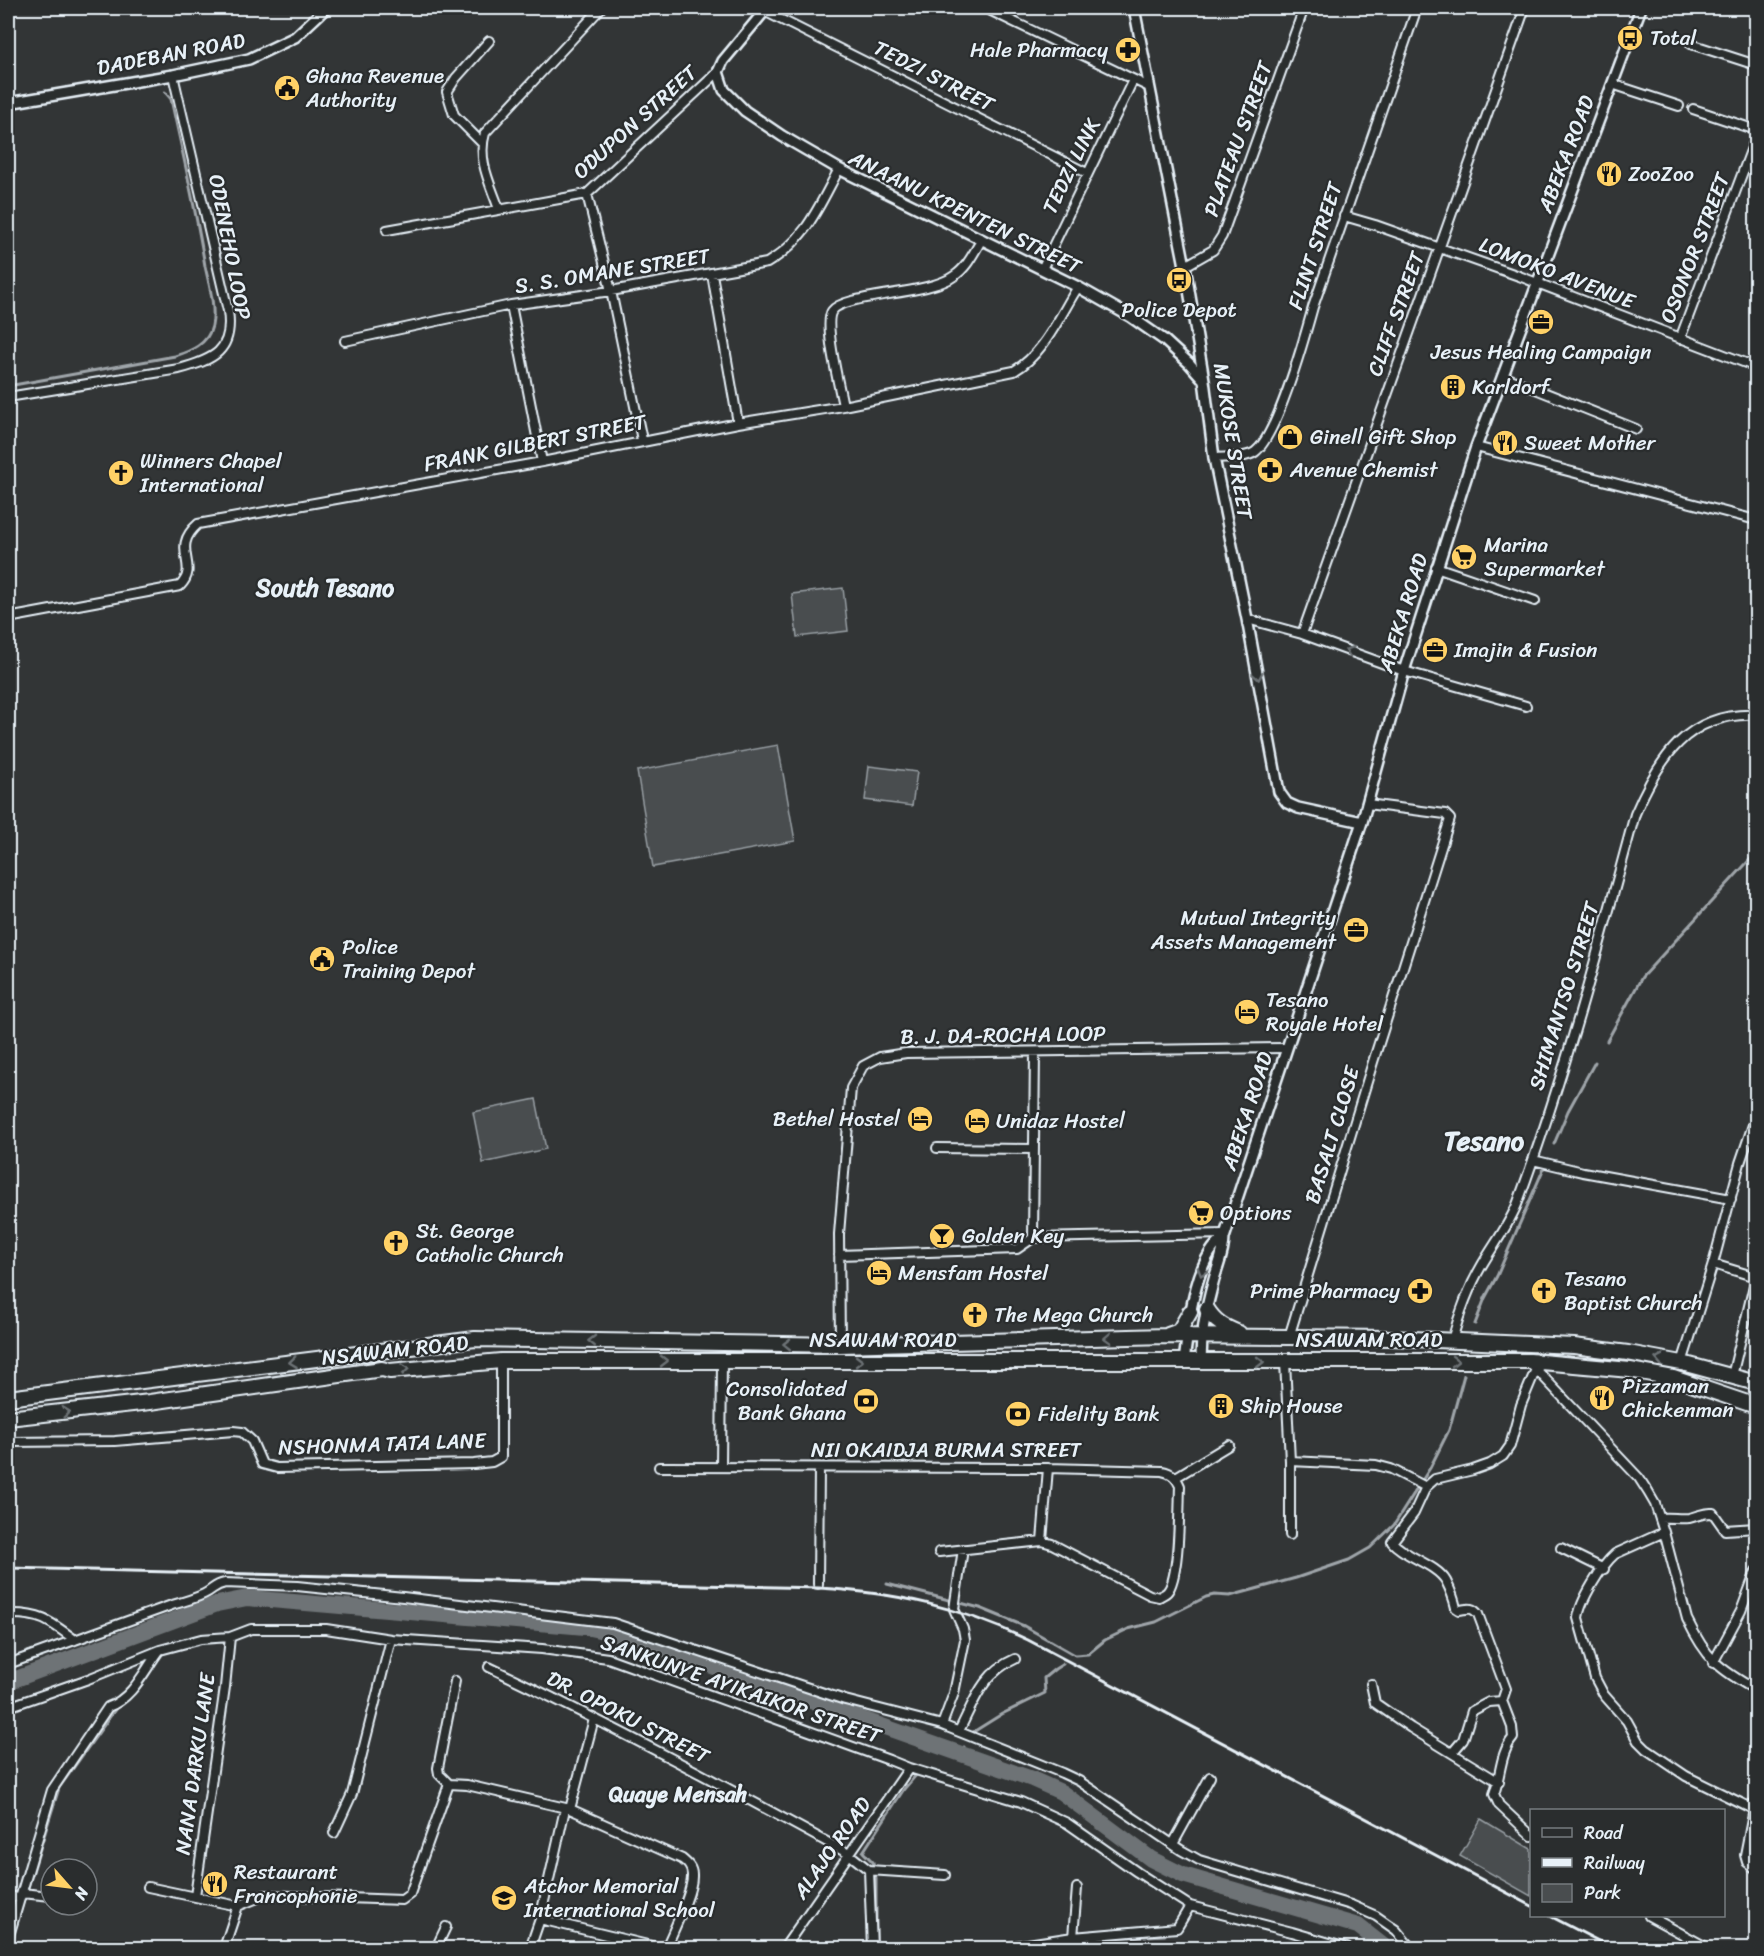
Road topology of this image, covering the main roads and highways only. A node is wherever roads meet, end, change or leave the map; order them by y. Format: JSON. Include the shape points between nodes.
{"nodes":[{"id":1,"x":1207,"y":1308,"type":"road end"},
{"id":2,"x":1190,"y":1312,"type":"road end"},
{"id":3,"x":1166,"y":1336,"type":"junction"},
{"id":4,"x":1246,"y":1336,"type":"junction"},
{"id":5,"x":1756,"y":1383,"type":"edge"},
{"id":6,"x":8,"y":1398,"type":"edge"},
{"id":7,"x":1756,"y":1406,"type":"edge"},
{"id":8,"x":8,"y":1418,"type":"edge"}],
"edges":[{"from":1,"to":4,"type":"highway","via":[[1222,1326]]},
{"from":2,"to":3,"type":"highway","via":[[1179,1330]]},
{"from":3,"to":4,"type":"highway","name":"NSAWAM ROAD"},
{"from":3,"to":6,"type":"highway","name":"NSAWAM ROAD","one_way":true,"via":[[840,1345],[475,1340]]},
{"from":5,"to":4,"type":"highway","name":"NSAWAM ROAD","one_way":true,"via":[[1682,1363],[1574,1346]]},
{"from":8,"to":7,"type":"highway","name":"NSAWAM ROAD","one_way":true,"via":[[382,1370],[501,1361],[1533,1365],[1630,1370],[1673,1378]]}]}
